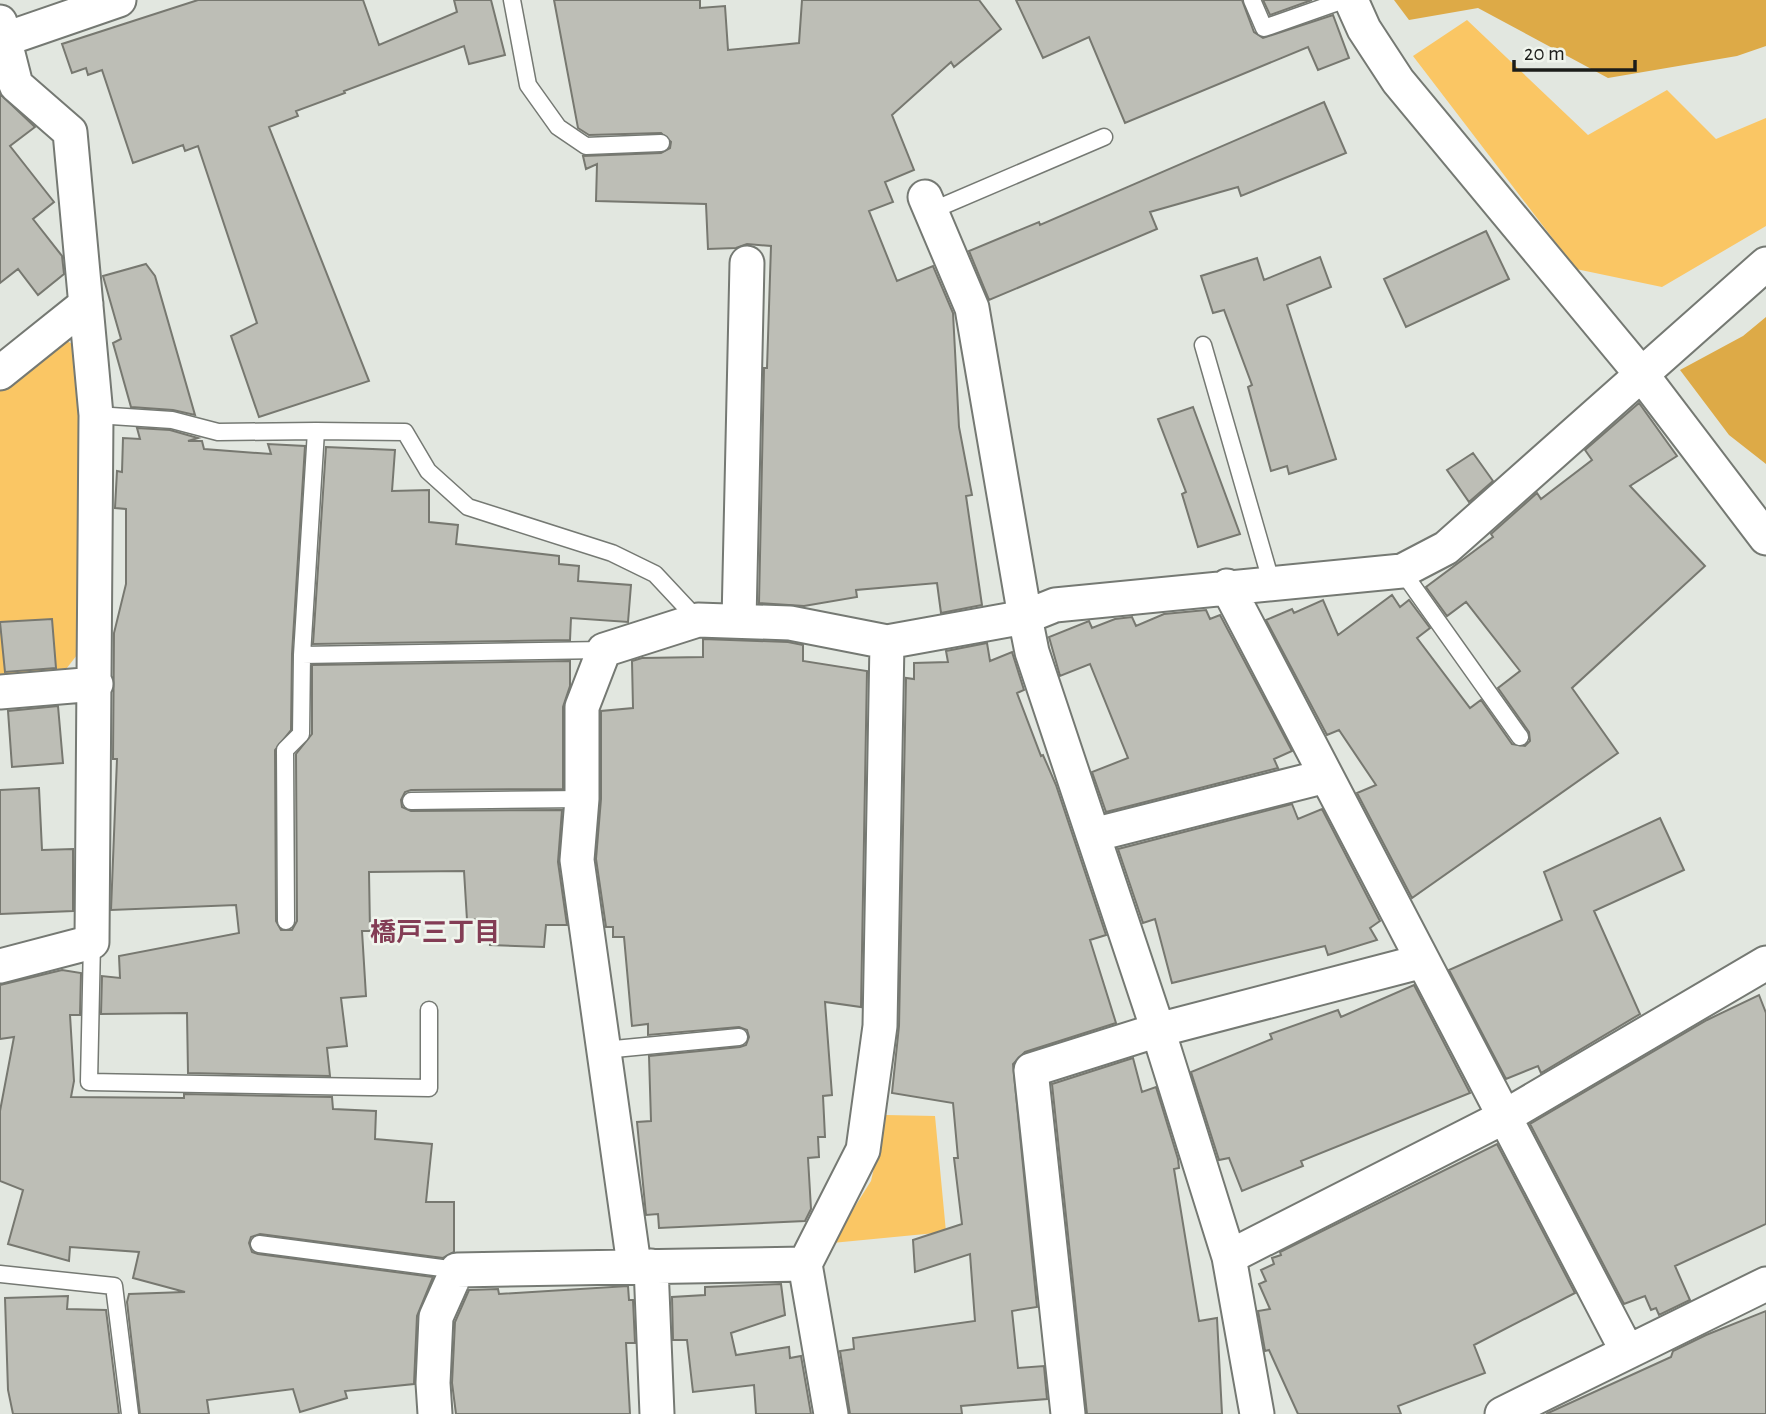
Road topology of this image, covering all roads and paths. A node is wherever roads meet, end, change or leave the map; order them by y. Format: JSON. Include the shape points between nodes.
{"nodes":[{"id":1,"x":119,"y":0,"type":"edge"},
{"id":2,"x":512,"y":0,"type":"edge"},
{"id":3,"x":1252,"y":0,"type":"edge"},
{"id":4,"x":1344,"y":0,"type":"edge"},
{"id":5,"x":1351,"y":0,"type":"edge"},
{"id":6,"x":2,"y":34,"type":"edge"},
{"id":7,"x":1104,"y":137,"type":"dead end"},
{"id":8,"x":661,"y":143,"type":"dead end"},
{"id":9,"x":928,"y":204,"type":"joint"},
{"id":10,"x":747,"y":263,"type":"dead end"},
{"id":11,"x":1766,"y":264,"type":"edge"},
{"id":12,"x":86,"y":304,"type":"junction"},
{"id":13,"x":1203,"y":345,"type":"dead end"},
{"id":14,"x":0,"y":373,"type":"edge"},
{"id":15,"x":1642,"y":375,"type":"junction"},
{"id":16,"x":96,"y":415,"type":"junction"},
{"id":17,"x":316,"y":431,"type":"junction"},
{"id":18,"x":1766,"y":538,"type":"edge"},
{"id":19,"x":1402,"y":571,"type":"junction"},
{"id":20,"x":1271,"y":581,"type":"junction"},
{"id":21,"x":1227,"y":586,"type":"junction"},
{"id":22,"x":1025,"y":617,"type":"junction"},
{"id":23,"x":698,"y":620,"type":"junction"},
{"id":24,"x":739,"y":621,"type":"junction"},
{"id":25,"x":887,"y":642,"type":"junction"},
{"id":26,"x":604,"y":650,"type":"junction"},
{"id":27,"x":302,"y":655,"type":"junction"},
{"id":28,"x":96,"y":684,"type":"junction"},
{"id":29,"x":0,"y":692,"type":"edge"},
{"id":30,"x":1520,"y":737,"type":"dead end"},
{"id":31,"x":1326,"y":776,"type":"junction"},
{"id":32,"x":582,"y":799,"type":"junction"},
{"id":33,"x":411,"y":801,"type":"dead end"},
{"id":34,"x":1093,"y":835,"type":"junction"},
{"id":35,"x":286,"y":921,"type":"dead end"},
{"id":36,"x":92,"y":942,"type":"junction"},
{"id":37,"x":1423,"y":961,"type":"junction"},
{"id":38,"x":1766,"y":963,"type":"edge"},
{"id":39,"x":0,"y":966,"type":"edge"},
{"id":40,"x":429,"y":1010,"type":"dead end"},
{"id":41,"x":1158,"y":1030,"type":"junction"},
{"id":42,"x":739,"y":1037,"type":"dead end"},
{"id":43,"x":604,"y":1050,"type":"junction"},
{"id":44,"x":1504,"y":1117,"type":"junction"},
{"id":45,"x":259,"y":1244,"type":"dead end"},
{"id":46,"x":1229,"y":1257,"type":"junction"},
{"id":47,"x":805,"y":1264,"type":"junction"},
{"id":48,"x":643,"y":1266,"type":"junction"},
{"id":49,"x":457,"y":1270,"type":"junction"},
{"id":50,"x":0,"y":1274,"type":"edge"},
{"id":51,"x":1766,"y":1284,"type":"edge"},
{"id":52,"x":1627,"y":1351,"type":"junction"},
{"id":53,"x":130,"y":1414,"type":"edge"},
{"id":54,"x":435,"y":1414,"type":"edge"},
{"id":55,"x":657,"y":1414,"type":"edge"},
{"id":56,"x":831,"y":1414,"type":"edge"},
{"id":57,"x":1068,"y":1414,"type":"edge"},
{"id":58,"x":1257,"y":1414,"type":"edge"},
{"id":59,"x":1502,"y":1414,"type":"edge"}],
"edges":[{"from":1,"to":6,"type":"street"},
{"from":2,"to":8,"type":"lane","via":[[528,85],[558,127],[586,146]]},
{"from":3,"to":4,"type":"lane","via":[[1264,28]]},
{"from":5,"to":15,"type":"street","via":[[1398,81]]},
{"from":6,"to":12,"type":"street","via":[[16,85],[70,132]]},
{"from":7,"to":9,"type":"lane"},
{"from":9,"to":22,"type":"street","via":[[972,308]]},
{"from":10,"to":24,"type":"street"},
{"from":11,"to":15,"type":"street"},
{"from":12,"to":14,"type":"street"},
{"from":12,"to":16,"type":"street"},
{"from":13,"to":20,"type":"lane"},
{"from":15,"to":18,"type":"street"},
{"from":15,"to":19,"type":"street","via":[[1446,548]]},
{"from":16,"to":17,"type":"lane","via":[[172,421],[218,432]]},
{"from":16,"to":28,"type":"street"},
{"from":17,"to":23,"type":"lane","via":[[405,432],[428,471],[468,507],[612,552],[656,575]]},
{"from":17,"to":27,"type":"lane"},
{"from":19,"to":20,"type":"street"},
{"from":19,"to":30,"type":"lane"},
{"from":20,"to":21,"type":"street"},
{"from":21,"to":22,"type":"street","via":[[1055,605]]},
{"from":21,"to":31,"type":"street"},
{"from":22,"to":25,"type":"street"},
{"from":22,"to":34,"type":"street","via":[[1032,652]]},
{"from":23,"to":24,"type":"street"},
{"from":23,"to":26,"type":"street"},
{"from":24,"to":25,"type":"street","via":[[790,624]]},
{"from":25,"to":47,"type":"street","via":[[880,1026],[863,1150]]},
{"from":26,"to":27,"type":"lane"},
{"from":26,"to":32,"type":"street","via":[[582,707]]},
{"from":27,"to":35,"type":"lane","via":[[301,734],[285,750]]},
{"from":28,"to":29,"type":"street"},
{"from":28,"to":36,"type":"street"},
{"from":31,"to":34,"type":"street"},
{"from":31,"to":37,"type":"street"},
{"from":32,"to":33,"type":"lane"},
{"from":32,"to":43,"type":"street","via":[[577,859]]},
{"from":34,"to":41,"type":"street"},
{"from":36,"to":39,"type":"street"},
{"from":36,"to":40,"type":"lane","via":[[89,1082],[429,1088]]},
{"from":37,"to":41,"type":"street"},
{"from":37,"to":44,"type":"street"},
{"from":38,"to":44,"type":"street"},
{"from":41,"to":46,"type":"street"},
{"from":41,"to":57,"type":"street","via":[[1031,1070]]},
{"from":42,"to":43,"type":"lane"},
{"from":43,"to":48,"type":"street"},
{"from":44,"to":46,"type":"street"},
{"from":44,"to":52,"type":"street"},
{"from":45,"to":49,"type":"lane"},
{"from":46,"to":58,"type":"street"},
{"from":47,"to":48,"type":"street"},
{"from":47,"to":56,"type":"street"},
{"from":48,"to":49,"type":"street"},
{"from":48,"to":55,"type":"street"},
{"from":49,"to":54,"type":"street","via":[[436,1317]]},
{"from":50,"to":53,"type":"lane","via":[[114,1286]]},
{"from":51,"to":52,"type":"street"},
{"from":52,"to":59,"type":"street"}]}
